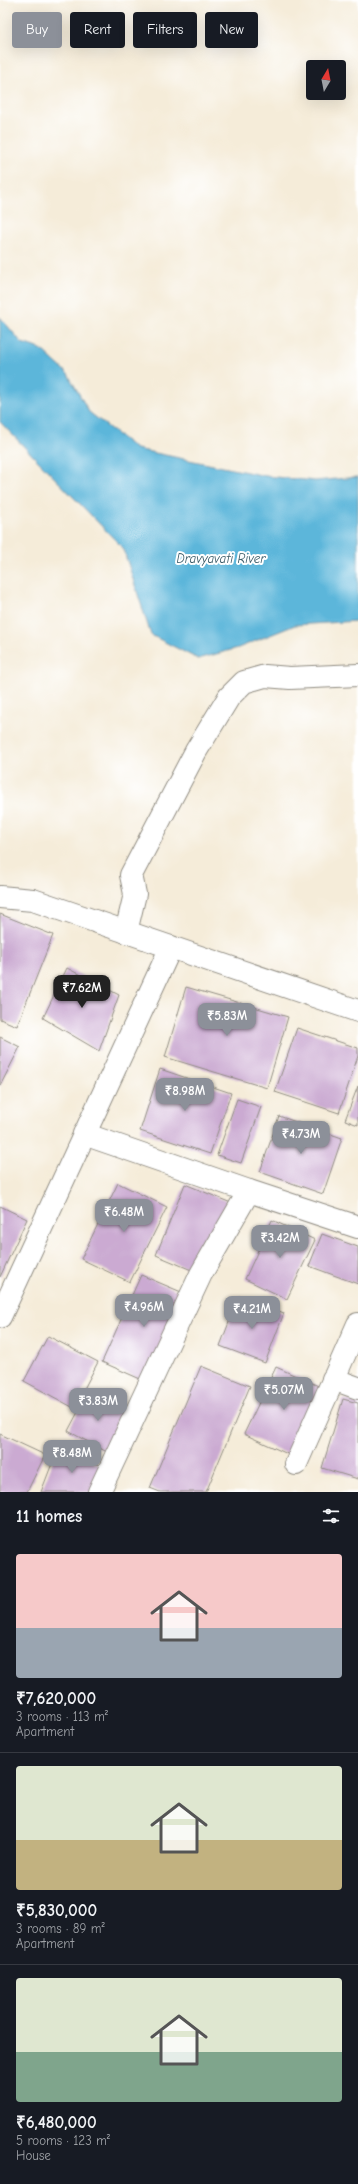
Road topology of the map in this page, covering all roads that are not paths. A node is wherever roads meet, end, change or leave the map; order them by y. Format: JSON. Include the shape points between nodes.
{"nodes":[{"id":1,"x":358,"y":675,"type":"edge"},
{"id":2,"x":0,"y":897,"type":"edge"},
{"id":3,"x":126,"y":932,"type":"junction"},
{"id":4,"x":171,"y":948,"type":"junction"},
{"id":5,"x":358,"y":1011,"type":"edge"},
{"id":6,"x":84,"y":1134,"type":"junction"},
{"id":7,"x":249,"y":1191,"type":"junction"},
{"id":8,"x":358,"y":1227,"type":"edge"},
{"id":9,"x":0,"y":1317,"type":"edge"},
{"id":10,"x":358,"y":1324,"type":"edge"},
{"id":11,"x":333,"y":1379,"type":"junction"},
{"id":12,"x":358,"y":1388,"type":"edge"},
{"id":13,"x":296,"y":1464,"type":"dead end"},
{"id":14,"x":99,"y":1492,"type":"edge"}],
"edges":[{"from":1,"to":3,"type":"street","via":[[290,678],[265,676],[244,682],[229,697],[196,751],[131,875],[135,894]]},
{"from":2,"to":3,"type":"street","via":[[33,900]]},
{"from":3,"to":4,"type":"street"},
{"from":4,"to":5,"type":"street"},
{"from":4,"to":6,"type":"street"},
{"from":6,"to":7,"type":"street"},
{"from":6,"to":9,"type":"street"},
{"from":7,"to":8,"type":"street"},
{"from":7,"to":14,"type":"street","via":[[201,1274]]},
{"from":10,"to":11,"type":"street"},
{"from":11,"to":12,"type":"street"},
{"from":11,"to":13,"type":"street"}]}
